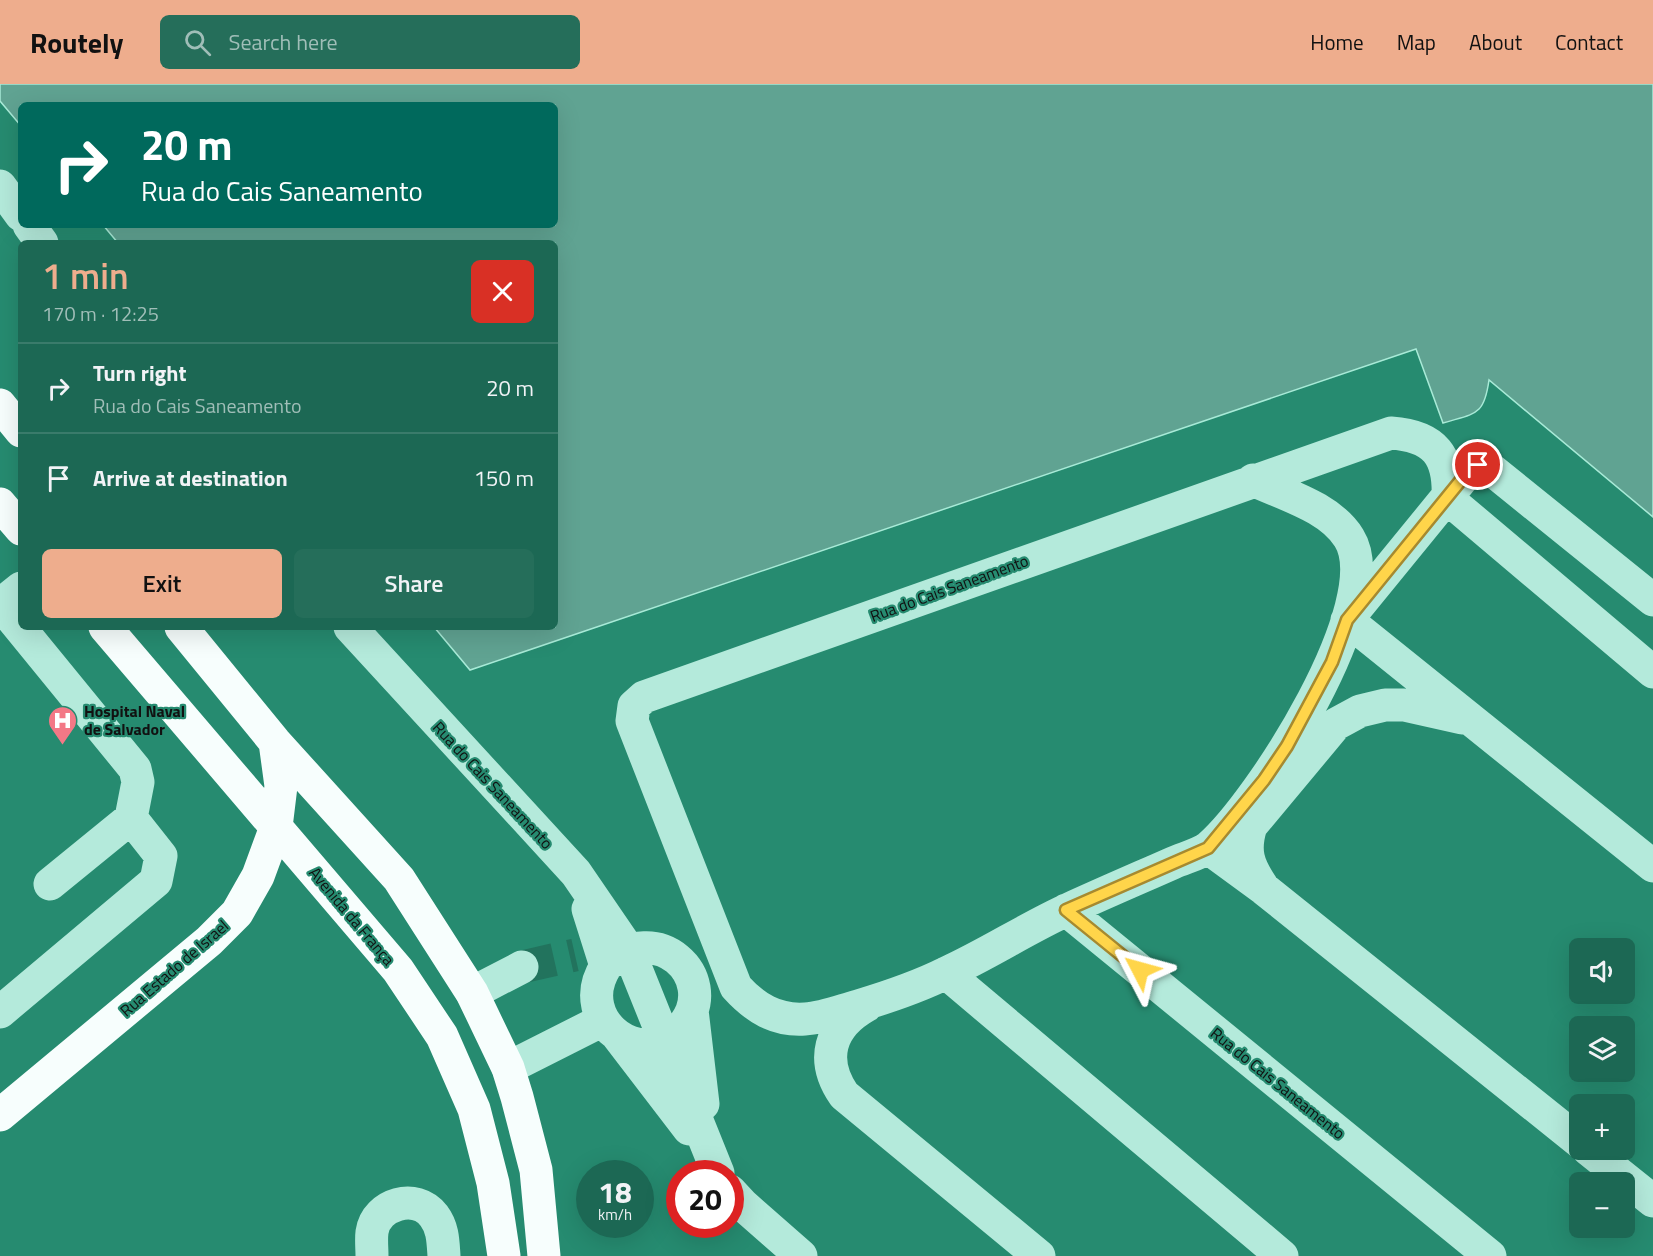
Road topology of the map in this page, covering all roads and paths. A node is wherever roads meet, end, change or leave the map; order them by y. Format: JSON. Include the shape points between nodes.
{"nodes":[{"id":1,"x":0,"y":186,"type":"edge"},
{"id":2,"x":18,"y":210,"type":"edge"},
{"id":3,"x":0,"y":405,"type":"edge"},
{"id":4,"x":18,"y":427,"type":"edge"},
{"id":5,"x":1253,"y":480,"type":"junction"},
{"id":6,"x":1448,"y":499,"type":"junction"},
{"id":7,"x":0,"y":504,"type":"edge"},
{"id":8,"x":18,"y":525,"type":"edge"},
{"id":9,"x":18,"y":590,"type":"edge"},
{"id":10,"x":1653,"y":600,"type":"edge"},
{"id":11,"x":0,"y":605,"type":"edge"},
{"id":12,"x":1347,"y":620,"type":"junction"},
{"id":13,"x":18,"y":627,"type":"edge"},
{"id":14,"x":21,"y":630,"type":"edge"},
{"id":15,"x":108,"y":630,"type":"edge"},
{"id":16,"x":183,"y":630,"type":"edge"},
{"id":17,"x":353,"y":630,"type":"edge"},
{"id":18,"x":1653,"y":672,"type":"edge"},
{"id":19,"x":1472,"y":721,"type":"junction"},
{"id":20,"x":275,"y":742,"type":"junction"},
{"id":21,"x":131,"y":818,"type":"junction"},
{"id":22,"x":276,"y":827,"type":"junction"},
{"id":23,"x":1208,"y":848,"type":"junction"},
{"id":24,"x":1653,"y":866,"type":"edge"},
{"id":25,"x":576,"y":873,"type":"junction"},
{"id":26,"x":50,"y":884,"type":"dead end"},
{"id":27,"x":1264,"y":889,"type":"junction"},
{"id":28,"x":1066,"y":910,"type":"junction"},
{"id":29,"x":667,"y":951,"type":"junction"},
{"id":30,"x":603,"y":960,"type":"junction"},
{"id":31,"x":522,"y":968,"type":"tunnel mouth"},
{"id":32,"x":946,"y":973,"type":"junction"},
{"id":33,"x":472,"y":993,"type":"junction"},
{"id":34,"x":878,"y":1000,"type":"junction"},
{"id":35,"x":692,"y":1010,"type":"junction"},
{"id":36,"x":0,"y":1012,"type":"edge"},
{"id":37,"x":610,"y":1028,"type":"junction"},
{"id":38,"x":665,"y":1040,"type":"junction"},
{"id":39,"x":508,"y":1068,"type":"junction"},
{"id":40,"x":0,"y":1115,"type":"edge"},
{"id":41,"x":1569,"y":1133,"type":"edge"},
{"id":42,"x":710,"y":1160,"type":"edge"},
{"id":43,"x":712,"y":1160,"type":"edge"},
{"id":44,"x":713,"y":1160,"type":"edge"},
{"id":45,"x":1602,"y":1160,"type":"edge"},
{"id":46,"x":1653,"y":1201,"type":"edge"},
{"id":47,"x":744,"y":1206,"type":"edge"},
{"id":48,"x":372,"y":1256,"type":"edge"},
{"id":49,"x":444,"y":1256,"type":"edge"},
{"id":50,"x":504,"y":1256,"type":"edge"},
{"id":51,"x":544,"y":1256,"type":"edge"},
{"id":52,"x":801,"y":1256,"type":"edge"},
{"id":53,"x":1039,"y":1256,"type":"edge"},
{"id":54,"x":1282,"y":1256,"type":"edge"},
{"id":55,"x":1490,"y":1256,"type":"edge"}],
"edges":[{"from":1,"to":2,"type":"lane"},
{"from":3,"to":4,"type":"main road"},
{"from":5,"to":6,"type":"lane","name":"Rua do Cais Saneamento","via":[[1391,433],[1413,434],[1440,453]]},
{"from":5,"to":12,"type":"lane","via":[[1322,512],[1349,538],[1358,571]]},
{"from":5,"to":34,"type":"lane","name":"Rua do Cais Saneamento","via":[[644,697],[634,706],[632,721],[736,987],[759,1009],[787,1019],[820,1017]]},
{"from":6,"to":10,"type":"lane","via":[[1470,469],[1487,466]]},
{"from":6,"to":12,"type":"lane"},
{"from":6,"to":18,"type":"lane"},
{"from":7,"to":8,"type":"main road"},
{"from":9,"to":11,"type":"lane"},
{"from":11,"to":13,"type":"lane"},
{"from":12,"to":19,"type":"lane"},
{"from":12,"to":23,"type":"lane","via":[[1332,662],[1287,746]]},
{"from":14,"to":21,"type":"lane","via":[[135,769],[138,782]]},
{"from":15,"to":22,"type":"main road","name":"Avenida da França"},
{"from":16,"to":20,"type":"main road"},
{"from":17,"to":25,"type":"lane","name":"Rua do Cais Saneamento"},
{"from":19,"to":24,"type":"lane"},
{"from":19,"to":27,"type":"lane","via":[[1434,710],[1385,705],[1360,711],[1336,724],[1251,826],[1247,857]]},
{"from":20,"to":22,"type":"main road","name":"Rua Estado de Israel","via":[[281,786]]},
{"from":20,"to":33,"type":"main road","via":[[399,879]]},
{"from":21,"to":26,"type":"lane"},
{"from":21,"to":36,"type":"lane","via":[[161,856],[156,880]]},
{"from":22,"to":40,"type":"main road","name":"Rua Estado de Israel","via":[[258,876],[237,913],[209,941]]},
{"from":22,"to":50,"type":"main road","name":"Avenida da França","via":[[398,970],[442,1036],[474,1109],[493,1183]]},
{"from":23,"to":27,"type":"lane"},
{"from":23,"to":28,"type":"lane"},
{"from":25,"to":29,"type":"lane"},
{"from":25,"to":30,"type":"lane","name":"Rua do Cais Saneamento"},
{"from":27,"to":41,"type":"lane"},
{"from":28,"to":32,"type":"lane"},
{"from":28,"to":55,"type":"lane","name":"Rua do Cais Saneamento"},
{"from":29,"to":30,"type":"lane","via":[[641,946]]},
{"from":29,"to":35,"type":"lane","via":[[678,959],[692,983]]},
{"from":30,"to":37,"type":"lane","via":[[595,1000]]},
{"from":30,"to":38,"type":"lane","name":"Rua do Cais Saneamento"},
{"from":31,"to":33,"type":"lane"},
{"from":32,"to":34,"type":"lane"},
{"from":32,"to":54,"type":"lane"},
{"from":33,"to":39,"type":"main road"},
{"from":34,"to":53,"type":"lane","via":[[843,1023],[835,1036],[830,1069],[835,1082],[844,1095]]},
{"from":35,"to":38,"type":"lane","via":[[686,1023]]},
{"from":35,"to":44,"type":"lane"},
{"from":37,"to":38,"type":"lane","via":[[628,1042],[640,1045]]},
{"from":37,"to":39,"type":"lane"},
{"from":37,"to":42,"type":"lane"},
{"from":38,"to":43,"type":"lane","name":"Rua do Cais Saneamento"},
{"from":39,"to":51,"type":"main road","via":[[536,1170]]},
{"from":45,"to":46,"type":"lane"},
{"from":47,"to":52,"type":"lane"},
{"from":48,"to":49,"type":"lane","via":[[372,1230],[386,1210],[401,1203],[421,1205],[433,1214],[443,1232]]}]}
